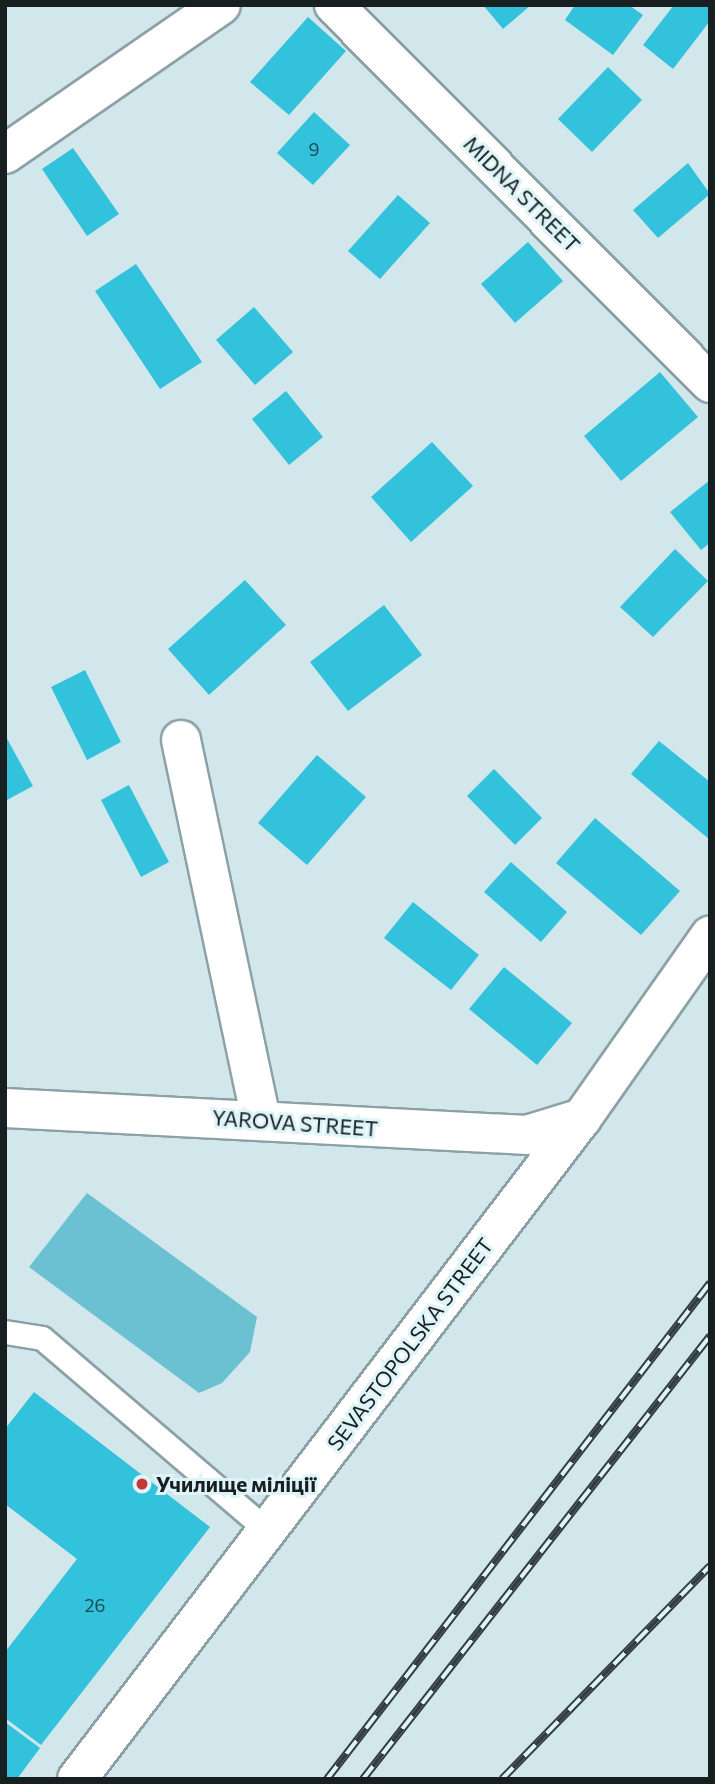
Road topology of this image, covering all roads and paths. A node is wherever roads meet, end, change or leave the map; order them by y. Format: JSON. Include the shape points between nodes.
{"nodes":[{"id":1,"x":221,"y":5,"type":"edge"},
{"id":2,"x":334,"y":5,"type":"edge"},
{"id":3,"x":5,"y":154,"type":"edge"},
{"id":4,"x":710,"y":383,"type":"edge"},
{"id":5,"x":181,"y":740,"type":"dead end"},
{"id":6,"x":710,"y":936,"type":"edge"},
{"id":7,"x":5,"y":1108,"type":"edge"},
{"id":8,"x":582,"y":1118,"type":"junction"},
{"id":9,"x":261,"y":1119,"type":"junction"},
{"id":10,"x":5,"y":1332,"type":"edge"},
{"id":11,"x":267,"y":1530,"type":"junction"},
{"id":12,"x":76,"y":1779,"type":"edge"}],
"edges":[{"from":1,"to":3,"type":"street"},
{"from":2,"to":4,"type":"street","name":"MIDNA STREET"},
{"from":5,"to":9,"type":"street"},
{"from":6,"to":8,"type":"street","name":"SEVASTOPOLSKA STREET"},
{"from":7,"to":9,"type":"street","name":"YAROVA STREET"},
{"from":8,"to":9,"type":"street","name":"YAROVA STREET","via":[[527,1135],[471,1136]]},
{"from":8,"to":11,"type":"street","name":"SEVASTOPOLSKA STREET"},
{"from":10,"to":11,"type":"lane","via":[[42,1338]]},
{"from":11,"to":12,"type":"street","name":"SEVASTOPOLSKA STREET"}]}
